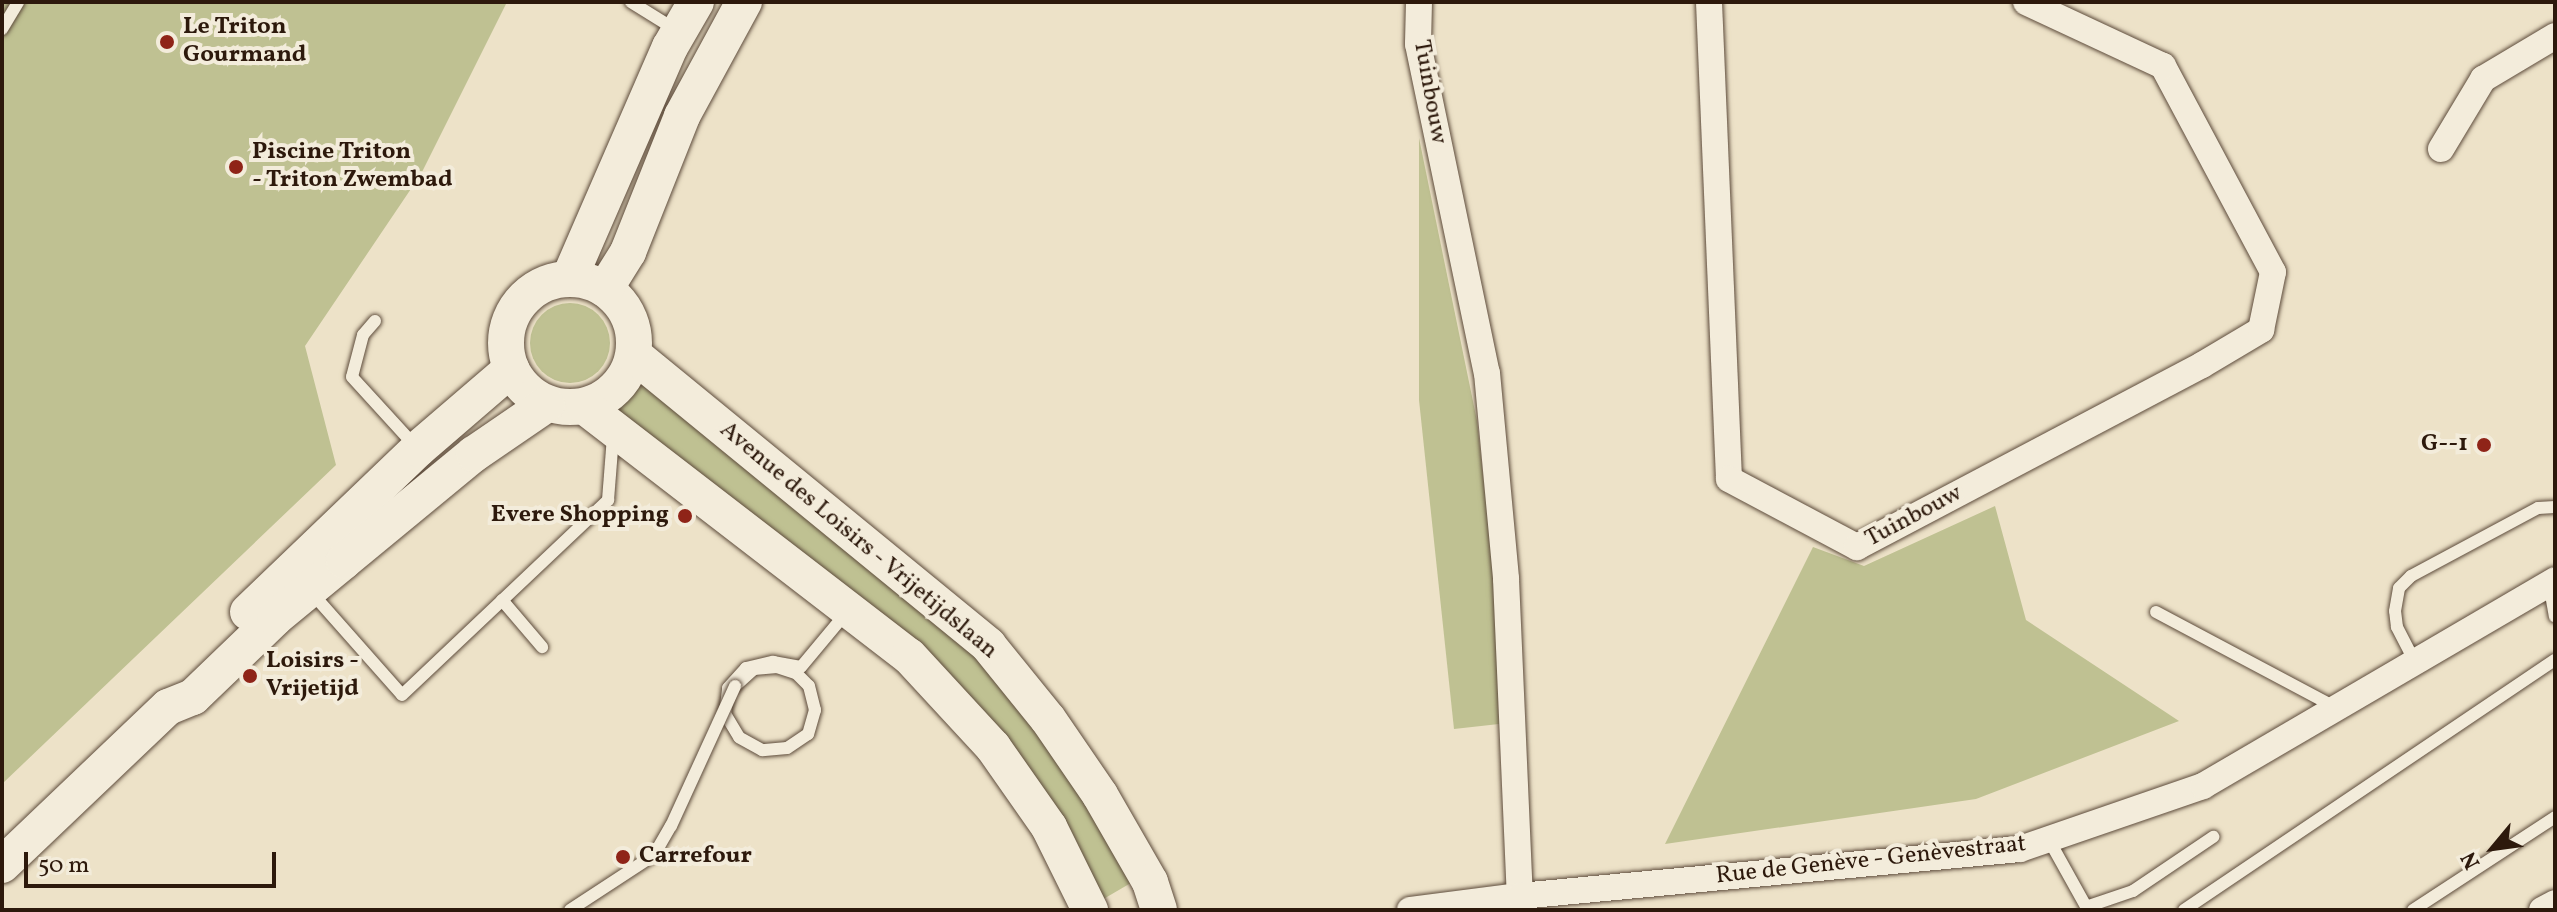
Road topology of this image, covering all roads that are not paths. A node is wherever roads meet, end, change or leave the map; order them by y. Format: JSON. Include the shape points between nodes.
{"nodes":[{"id":1,"x":18,"y":2,"type":"edge"},
{"id":2,"x":631,"y":2,"type":"edge"},
{"id":3,"x":744,"y":2,"type":"edge"},
{"id":4,"x":1419,"y":2,"type":"edge"},
{"id":5,"x":1709,"y":2,"type":"edge"},
{"id":6,"x":2026,"y":2,"type":"edge"},
{"id":7,"x":688,"y":17,"type":"edge"},
{"id":8,"x":4,"y":22,"type":"edge"},
{"id":9,"x":2555,"y":36,"type":"edge"},
{"id":10,"x":2441,"y":149,"type":"dead end"},
{"id":11,"x":569,"y":279,"type":"junction"},
{"id":12,"x":605,"y":289,"type":"junction"},
{"id":13,"x":375,"y":321,"type":"dead end"},
{"id":14,"x":634,"y":355,"type":"junction"},
{"id":15,"x":511,"y":369,"type":"junction"},
{"id":16,"x":547,"y":404,"type":"junction"},
{"id":17,"x":584,"y":406,"type":"junction"},
{"id":18,"x":614,"y":429,"type":"junction"},
{"id":19,"x":418,"y":449,"type":"junction"},
{"id":20,"x":2555,"y":507,"type":"edge"},
{"id":21,"x":2552,"y":581,"type":"edge"},
{"id":22,"x":309,"y":590,"type":"junction"},
{"id":23,"x":502,"y":600,"type":"junction"},
{"id":24,"x":849,"y":608,"type":"junction"},
{"id":25,"x":2156,"y":612,"type":"dead end"},
{"id":26,"x":2555,"y":616,"type":"edge"},
{"id":27,"x":542,"y":647,"type":"dead end"},
{"id":28,"x":2555,"y":660,"type":"edge"},
{"id":29,"x":2416,"y":664,"type":"junction"},
{"id":30,"x":168,"y":707,"type":"junction"},
{"id":31,"x":2335,"y":707,"type":"junction"},
{"id":32,"x":2555,"y":817,"type":"edge"},
{"id":33,"x":2213,"y":837,"type":"dead end"},
{"id":34,"x":2049,"y":840,"type":"junction"},
{"id":35,"x":2,"y":865,"type":"edge"},
{"id":36,"x":1520,"y":896,"type":"junction"},
{"id":37,"x":2555,"y":903,"type":"edge"},
{"id":38,"x":2087,"y":908,"type":"edge"},
{"id":39,"x":570,"y":910,"type":"edge"},
{"id":40,"x":1090,"y":910,"type":"edge"},
{"id":41,"x":1159,"y":910,"type":"edge"},
{"id":42,"x":1410,"y":910,"type":"edge"},
{"id":43,"x":2184,"y":910,"type":"edge"},
{"id":44,"x":2413,"y":910,"type":"edge"},
{"id":45,"x":2542,"y":910,"type":"edge"}],
"edges":[{"from":1,"to":8,"type":"lane"},
{"from":2,"to":7,"type":"lane"},
{"from":3,"to":12,"type":"street","via":[[682,116],[628,252]]},
{"from":4,"to":36,"type":"street","name":"Tuinbouw","via":[[1418,44],[1487,373],[1506,579]]},
{"from":5,"to":6,"type":"street","name":"Tuinbouw","via":[[1729,479],[1857,547],[2261,330],[2273,272],[2163,66]]},
{"from":7,"to":11,"type":"street"},
{"from":9,"to":10,"type":"street","via":[[2483,79]]},
{"from":11,"to":12,"type":"street"},
{"from":11,"to":15,"type":"street","via":[[533,290],[516,308],[506,332]]},
{"from":12,"to":14,"type":"street","via":[[629,317]]},
{"from":13,"to":19,"type":"lane","via":[[363,335],[352,377]]},
{"from":14,"to":17,"type":"street","via":[[617,388]]},
{"from":14,"to":41,"type":"street","name":"Avenue des Loisirs - Vrijetijdslaan","via":[[988,645],[1100,795],[1150,882]]},
{"from":15,"to":16,"type":"street","via":[[526,390]]},
{"from":15,"to":19,"type":"street"},
{"from":16,"to":17,"type":"street"},
{"from":16,"to":22,"type":"street","via":[[474,454]]},
{"from":17,"to":18,"type":"street"},
{"from":18,"to":23,"type":"lane","via":[[608,500]]},
{"from":18,"to":24,"type":"street"},
{"from":19,"to":30,"type":"street","via":[[178,682]]},
{"from":20,"to":29,"type":"lane","via":[[2538,508],[2411,576],[2399,588],[2397,627]]},
{"from":21,"to":26,"type":"lane"},
{"from":21,"to":29,"type":"street","name":"Rue de Genève - Genèvestraat"},
{"from":22,"to":23,"type":"lane","via":[[402,695]]},
{"from":22,"to":30,"type":"street","via":[[193,697]]},
{"from":23,"to":27,"type":"lane"},
{"from":24,"to":39,"type":"lane","bridge":true,"via":[[801,667],[773,662],[746,668],[728,688],[725,714],[739,737],[762,750],[787,748],[808,734],[815,710],[809,686],[796,673],[777,667],[754,669],[735,686],[671,826],[654,855]]},
{"from":24,"to":40,"type":"street","via":[[909,656],[993,747],[1049,827]]},
{"from":25,"to":31,"type":"lane"},
{"from":28,"to":43,"type":"lane"},
{"from":29,"to":31,"type":"street","name":"Rue de Genève - Genèvestraat"},
{"from":30,"to":35,"type":"street"},
{"from":31,"to":34,"type":"street","name":"Rue de Genève - Genèvestraat","via":[[2203,786]]},
{"from":32,"to":44,"type":"lane"},
{"from":33,"to":38,"type":"lane","via":[[2133,891]]},
{"from":34,"to":36,"type":"street","name":"Rue de Genève - Genèvestraat","via":[[2020,849]]},
{"from":34,"to":38,"type":"lane"},
{"from":36,"to":42,"type":"street","name":"Rue de Genève - Genèvestraat"},
{"from":37,"to":45,"type":"street"}]}
